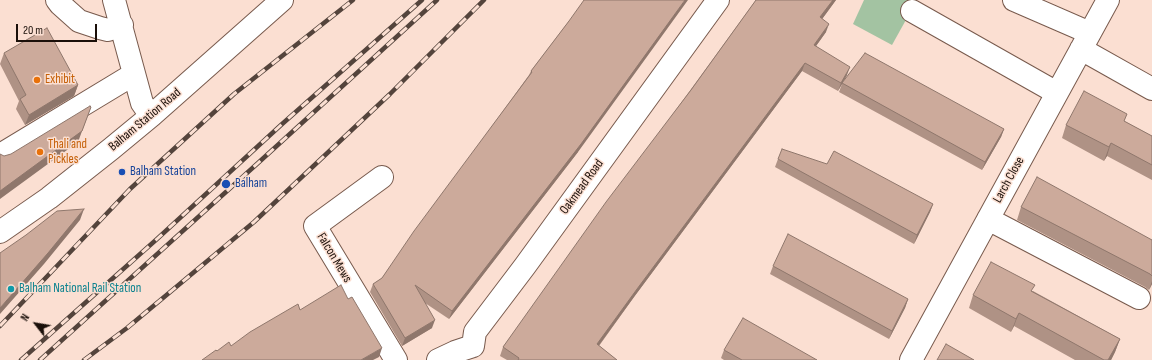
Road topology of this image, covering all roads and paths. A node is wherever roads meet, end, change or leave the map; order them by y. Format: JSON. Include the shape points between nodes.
{"nodes":[{"id":1,"x":57,"y":0,"type":"edge"},
{"id":2,"x":114,"y":0,"type":"edge"},
{"id":3,"x":282,"y":0,"type":"edge"},
{"id":4,"x":718,"y":0,"type":"edge"},
{"id":5,"x":1014,"y":0,"type":"edge"},
{"id":6,"x":1108,"y":0,"type":"edge"},
{"id":7,"x":912,"y":12,"type":"dead end"},
{"id":8,"x":122,"y":25,"type":"junction"},
{"id":9,"x":1085,"y":41,"type":"junction"},
{"id":10,"x":134,"y":74,"type":"junction"},
{"id":11,"x":1152,"y":89,"type":"edge"},
{"id":12,"x":1057,"y":93,"type":"junction"},
{"id":13,"x":151,"y":116,"type":"junction"},
{"id":14,"x":0,"y":155,"type":"edge"},
{"id":15,"x":382,"y":177,"type":"dead end"},
{"id":16,"x":988,"y":219,"type":"junction"},
{"id":17,"x":0,"y":232,"type":"edge"},
{"id":18,"x":1139,"y":298,"type":"dead end"},
{"id":19,"x":476,"y":353,"type":"edge"},
{"id":20,"x":396,"y":360,"type":"edge"},
{"id":21,"x":438,"y":360,"type":"edge"},
{"id":22,"x":911,"y":360,"type":"edge"}],
"edges":[{"from":1,"to":8,"type":"street","via":[[78,21],[108,30]]},
{"from":2,"to":8,"type":"street"},
{"from":3,"to":13,"type":"street","name":"Balham Station Road"},
{"from":4,"to":19,"type":"street","name":"Oakmead Road","via":[[475,332]]},
{"from":5,"to":9,"type":"street"},
{"from":6,"to":9,"type":"street","name":"Larch Close"},
{"from":7,"to":12,"type":"street"},
{"from":8,"to":10,"type":"street"},
{"from":9,"to":11,"type":"street"},
{"from":9,"to":12,"type":"street","name":"Larch Close"},
{"from":10,"to":13,"type":"street","via":[[142,103]]},
{"from":10,"to":14,"type":"street"},
{"from":12,"to":16,"type":"street","name":"Larch Close"},
{"from":13,"to":17,"type":"street","name":"Balham Station Road","via":[[49,198]]},
{"from":15,"to":20,"type":"street","name":"Falcon Mews","via":[[316,226]]},
{"from":16,"to":18,"type":"street"},
{"from":16,"to":22,"type":"street","name":"Larch Close"},
{"from":19,"to":21,"type":"street","name":"Oakmead Road","via":[[455,352]]}]}
